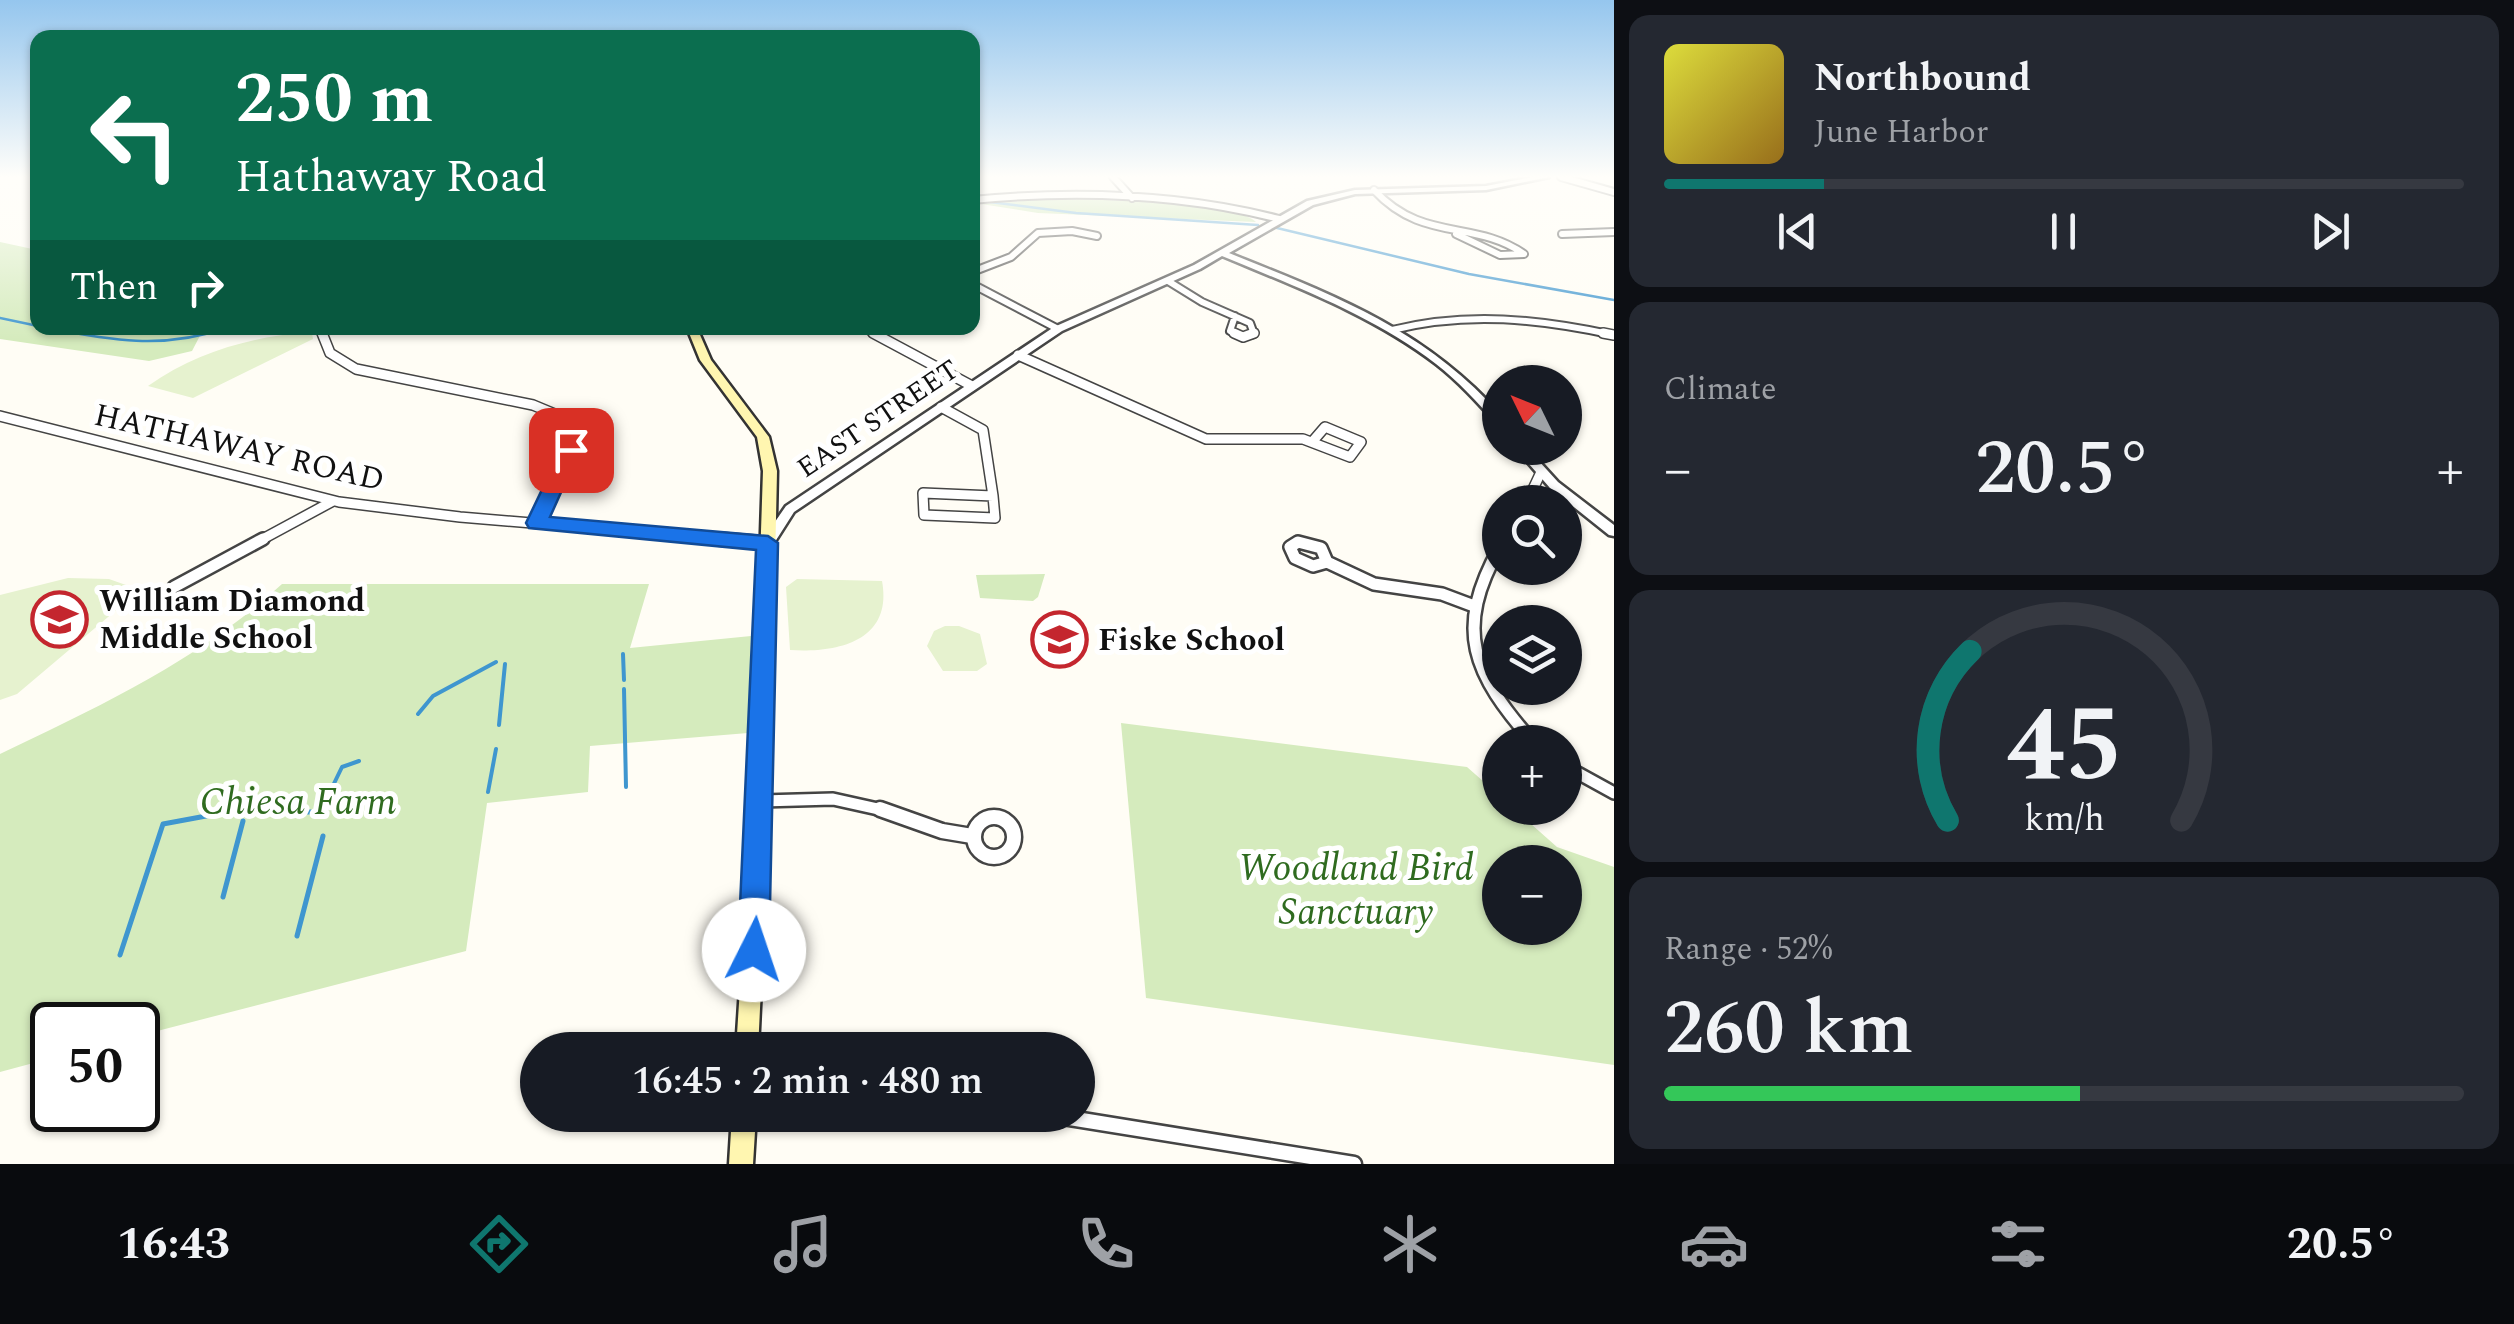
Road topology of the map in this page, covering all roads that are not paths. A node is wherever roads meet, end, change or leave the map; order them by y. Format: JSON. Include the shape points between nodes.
{"nodes":[{"id":1,"x":1051,"y":231,"type":"edge"},
{"id":2,"x":1057,"y":231,"type":"edge"},
{"id":3,"x":1260,"y":231,"type":"edge"},
{"id":4,"x":1448,"y":231,"type":"edge"},
{"id":5,"x":1614,"y":232,"type":"edge"},
{"id":6,"x":1456,"y":234,"type":"junction"},
{"id":7,"x":1562,"y":234,"type":"dead end"},
{"id":8,"x":1097,"y":236,"type":"dead end"},
{"id":9,"x":1222,"y":254,"type":"junction"},
{"id":10,"x":980,"y":269,"type":"edge"},
{"id":11,"x":1168,"y":281,"type":"junction"},
{"id":12,"x":980,"y":288,"type":"edge"},
{"id":13,"x":1235,"y":316,"type":"dead end"},
{"id":14,"x":1058,"y":329,"type":"junction"},
{"id":15,"x":1392,"y":330,"type":"junction"},
{"id":16,"x":323,"y":335,"type":"edge"},
{"id":17,"x":695,"y":335,"type":"edge"},
{"id":18,"x":877,"y":335,"type":"edge"},
{"id":19,"x":1614,"y":335,"type":"edge"},
{"id":20,"x":1018,"y":355,"type":"junction"},
{"id":21,"x":972,"y":386,"type":"junction"},
{"id":22,"x":1482,"y":402,"type":"edge"},
{"id":23,"x":941,"y":407,"type":"junction"},
{"id":24,"x":0,"y":416,"type":"edge"},
{"id":25,"x":1312,"y":442,"type":"junction"},
{"id":26,"x":1535,"y":465,"type":"edge"},
{"id":27,"x":1541,"y":472,"type":"junction"},
{"id":28,"x":1535,"y":485,"type":"edge"},
{"id":29,"x":1555,"y":485,"type":"edge"},
{"id":30,"x":993,"y":496,"type":"junction"},
{"id":31,"x":769,"y":498,"type":"junction"},
{"id":32,"x":333,"y":501,"type":"junction"},
{"id":33,"x":792,"y":507,"type":"junction"},
{"id":34,"x":1582,"y":508,"type":"edge"},
{"id":35,"x":537,"y":523,"type":"junction"},
{"id":36,"x":1614,"y":532,"type":"edge"},
{"id":37,"x":768,"y":543,"type":"junction"},
{"id":38,"x":1327,"y":562,"type":"dead end"},
{"id":39,"x":1483,"y":585,"type":"edge"},
{"id":40,"x":174,"y":587,"type":"dead end"},
{"id":41,"x":1474,"y":606,"type":"junction"},
{"id":42,"x":1517,"y":725,"type":"edge"},
{"id":43,"x":1582,"y":775,"type":"edge"},
{"id":44,"x":1614,"y":792,"type":"edge"},
{"id":45,"x":761,"y":801,"type":"junction"},
{"id":46,"x":972,"y":836,"type":"dead end"},
{"id":47,"x":748,"y":1032,"type":"edge"},
{"id":48,"x":1095,"y":1122,"type":"edge"},
{"id":49,"x":743,"y":1132,"type":"edge"},
{"id":50,"x":741,"y":1164,"type":"edge"},
{"id":51,"x":1354,"y":1164,"type":"edge"}],
"edges":[{"from":1,"to":10,"type":"street"},
{"from":2,"to":8,"type":"street"},
{"from":3,"to":9,"type":"street","name":"EAST STREET"},
{"from":4,"to":6,"type":"street"},
{"from":5,"to":7,"type":"street"},
{"from":6,"to":6,"type":"street","via":[[1500,256],[1524,254],[1509,244]]},
{"from":9,"to":11,"type":"street","name":"EAST STREET"},
{"from":9,"to":15,"type":"street"},
{"from":11,"to":13,"type":"street"},
{"from":11,"to":14,"type":"street","name":"EAST STREET"},
{"from":12,"to":14,"type":"street"},
{"from":14,"to":20,"type":"street","name":"EAST STREET"},
{"from":15,"to":19,"type":"street","via":[[1494,316]]},
{"from":15,"to":22,"type":"street","via":[[1456,373]]},
{"from":16,"to":35,"type":"street","via":[[330,353],[356,369],[533,405],[569,420],[571,450]]},
{"from":17,"to":31,"type":"main road","via":[[763,437]]},
{"from":18,"to":21,"type":"street"},
{"from":20,"to":21,"type":"street","name":"EAST STREET"},
{"from":20,"to":25,"type":"street","via":[[1206,439]]},
{"from":21,"to":23,"type":"street","name":"EAST STREET"},
{"from":23,"to":30,"type":"street","via":[[983,430]]},
{"from":23,"to":33,"type":"street","name":"EAST STREET"},
{"from":24,"to":32,"type":"street","name":"HATHAWAY ROAD"},
{"from":25,"to":25,"type":"street","via":[[1350,457],[1362,442],[1324,427]]},
{"from":26,"to":27,"type":"street"},
{"from":27,"to":28,"type":"street"},
{"from":27,"to":29,"type":"street"},
{"from":30,"to":30,"type":"street","via":[[995,518],[924,515],[923,494]]},
{"from":31,"to":33,"type":"street","name":"EAST STREET"},
{"from":31,"to":37,"type":"main road"},
{"from":32,"to":35,"type":"street","name":"HATHAWAY ROAD"},
{"from":32,"to":40,"type":"street"},
{"from":33,"to":37,"type":"street","name":"EAST STREET"},
{"from":34,"to":36,"type":"street"},
{"from":35,"to":37,"type":"street","name":"HATHAWAY ROAD"},
{"from":37,"to":45,"type":"main road"},
{"from":38,"to":41,"type":"street","via":[[1374,584]]},
{"from":39,"to":41,"type":"street"},
{"from":41,"to":42,"type":"street","via":[[1476,645],[1489,682]]},
{"from":43,"to":44,"type":"street"},
{"from":45,"to":46,"type":"street","via":[[844,800]]},
{"from":45,"to":47,"type":"main road"},
{"from":48,"to":51,"type":"street"},
{"from":49,"to":50,"type":"main road"}]}
